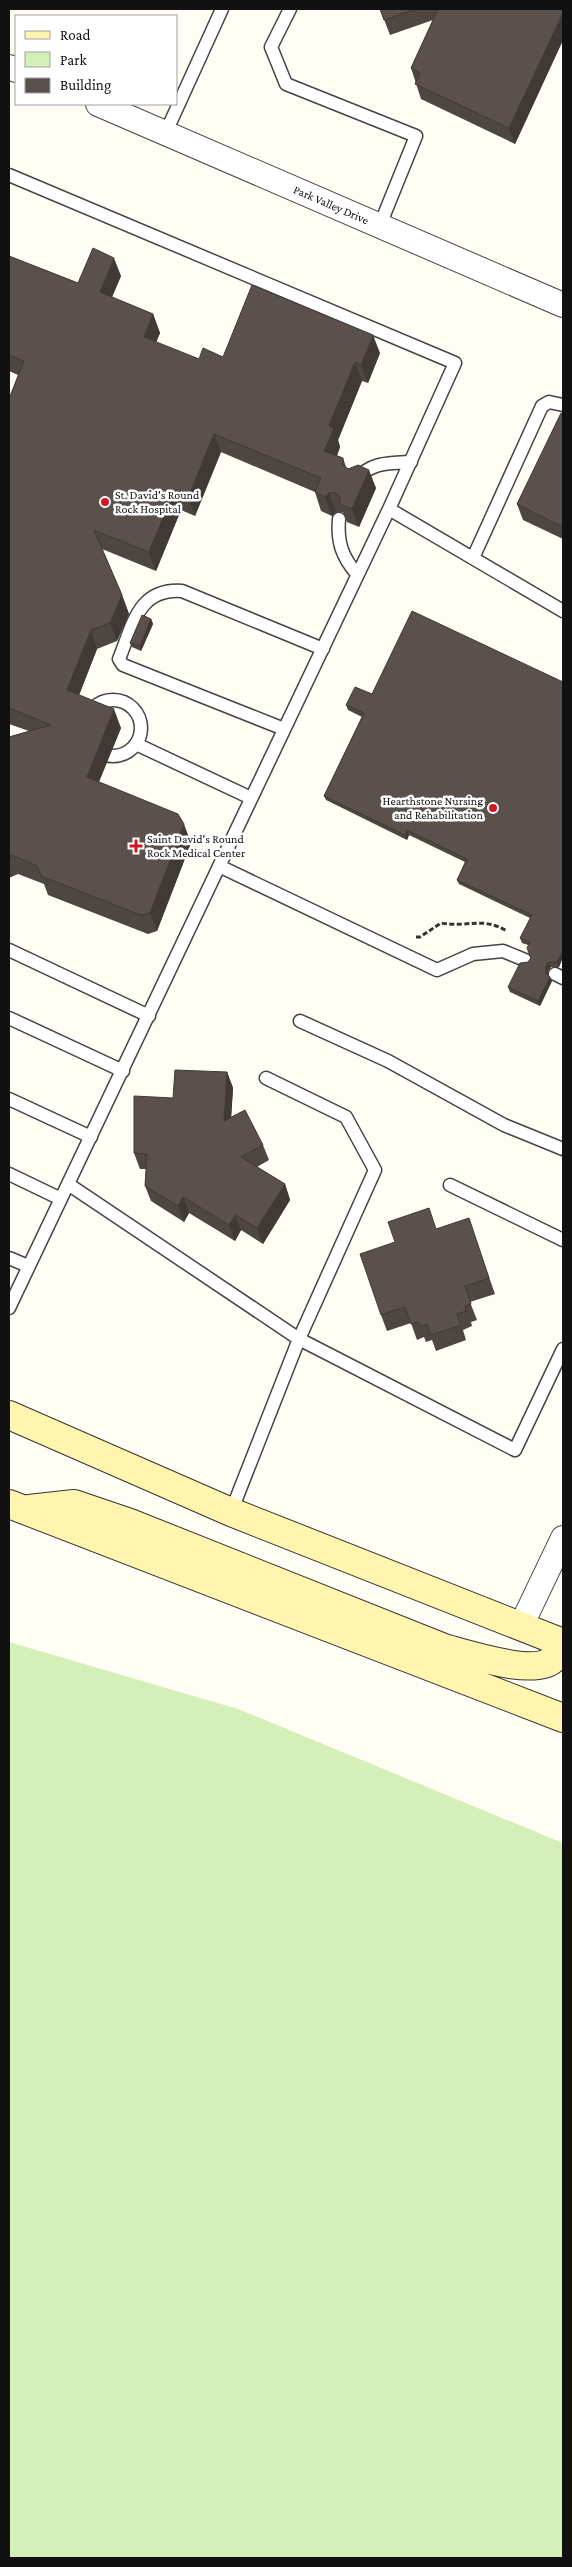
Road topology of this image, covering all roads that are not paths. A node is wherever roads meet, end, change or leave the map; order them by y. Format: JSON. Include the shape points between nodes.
{"nodes":[{"id":1,"x":222,"y":9,"type":"edge"},
{"id":2,"x":290,"y":9,"type":"edge"},
{"id":3,"x":100,"y":105,"type":"edge"},
{"id":4,"x":166,"y":132,"type":"junction"},
{"id":5,"x":9,"y":176,"type":"edge"},
{"id":6,"x":380,"y":225,"type":"junction"},
{"id":7,"x":563,"y":305,"type":"edge"},
{"id":8,"x":563,"y":405,"type":"edge"},
{"id":9,"x":410,"y":462,"type":"junction"},
{"id":10,"x":357,"y":480,"type":"edge"},
{"id":11,"x":389,"y":509,"type":"junction"},
{"id":12,"x":339,"y":519,"type":"edge"},
{"id":13,"x":473,"y":558,"type":"junction"},
{"id":14,"x":357,"y":574,"type":"junction"},
{"id":15,"x":563,"y":611,"type":"edge"},
{"id":16,"x":323,"y":649,"type":"junction"},
{"id":17,"x":284,"y":729,"type":"junction"},
{"id":18,"x":136,"y":744,"type":"junction"},
{"id":19,"x":251,"y":798,"type":"junction"},
{"id":20,"x":219,"y":866,"type":"junction"},
{"id":21,"x":9,"y":950,"type":"edge"},
{"id":22,"x":525,"y":960,"type":"edge"},
{"id":23,"x":149,"y":1016,"type":"junction"},
{"id":24,"x":9,"y":1018,"type":"edge"},
{"id":25,"x":300,"y":1021,"type":"dead end"},
{"id":26,"x":123,"y":1071,"type":"junction"},
{"id":27,"x":266,"y":1078,"type":"dead end"},
{"id":28,"x":9,"y":1099,"type":"edge"},
{"id":29,"x":91,"y":1137,"type":"junction"},
{"id":30,"x":563,"y":1149,"type":"edge"},
{"id":31,"x":9,"y":1174,"type":"edge"},
{"id":32,"x":68,"y":1184,"type":"junction"},
{"id":33,"x":450,"y":1185,"type":"dead end"},
{"id":34,"x":61,"y":1199,"type":"junction"},
{"id":35,"x":563,"y":1240,"type":"edge"},
{"id":36,"x":9,"y":1258,"type":"edge"},
{"id":37,"x":28,"y":1266,"type":"junction"},
{"id":38,"x":9,"y":1308,"type":"edge"},
{"id":39,"x":299,"y":1339,"type":"junction"},
{"id":40,"x":563,"y":1349,"type":"edge"},
{"id":41,"x":9,"y":1414,"type":"edge"},
{"id":42,"x":16,"y":1506,"type":"edge"},
{"id":43,"x":231,"y":1512,"type":"junction"},
{"id":44,"x":563,"y":1538,"type":"edge"},
{"id":45,"x":521,"y":1626,"type":"junction"},
{"id":46,"x":563,"y":1642,"type":"edge"},
{"id":47,"x":563,"y":1718,"type":"edge"}],
"edges":[{"from":1,"to":4,"type":"lane"},
{"from":2,"to":6,"type":"lane","via":[[271,47],[286,84],[416,136]]},
{"from":3,"to":4,"type":"street","name":"Park Valley Drive"},
{"from":4,"to":6,"type":"street","name":"Park Valley Drive"},
{"from":5,"to":9,"type":"lane","via":[[455,363]]},
{"from":6,"to":7,"type":"street","name":"Park Valley Drive"},
{"from":8,"to":13,"type":"lane","via":[[549,402],[542,406]]},
{"from":9,"to":10,"type":"lane","via":[[378,464],[362,472]]},
{"from":9,"to":11,"type":"lane"},
{"from":11,"to":13,"type":"lane"},
{"from":11,"to":14,"type":"lane"},
{"from":12,"to":14,"type":"lane","via":[[337,538],[345,561]]},
{"from":13,"to":15,"type":"lane"},
{"from":14,"to":16,"type":"lane"},
{"from":16,"to":17,"type":"lane"},
{"from":16,"to":17,"type":"lane","via":[[182,591],[169,590],[158,594],[141,607],[119,659],[124,665]]},
{"from":17,"to":19,"type":"lane"},
{"from":18,"to":18,"type":"lane","via":[[142,728],[140,720],[137,712],[125,702],[117,699],[101,702],[88,714],[85,733],[88,742],[103,754],[121,755]]},
{"from":18,"to":19,"type":"lane"},
{"from":19,"to":20,"type":"lane"},
{"from":20,"to":22,"type":"lane","via":[[437,970],[473,954],[503,951]]},
{"from":20,"to":23,"type":"lane"},
{"from":21,"to":23,"type":"lane"},
{"from":23,"to":26,"type":"lane"},
{"from":24,"to":26,"type":"lane"},
{"from":25,"to":30,"type":"lane","via":[[388,1061],[504,1125]]},
{"from":26,"to":29,"type":"lane"},
{"from":27,"to":39,"type":"lane","via":[[346,1117],[375,1170]]},
{"from":28,"to":29,"type":"lane"},
{"from":29,"to":32,"type":"lane"},
{"from":31,"to":34,"type":"lane"},
{"from":32,"to":34,"type":"lane"},
{"from":32,"to":39,"type":"lane"},
{"from":33,"to":35,"type":"lane"},
{"from":34,"to":37,"type":"lane"},
{"from":36,"to":37,"type":"lane"},
{"from":37,"to":38,"type":"lane"},
{"from":39,"to":40,"type":"lane","via":[[515,1450]]},
{"from":39,"to":43,"type":"lane"},
{"from":41,"to":43,"type":"main road"},
{"from":42,"to":46,"type":"main road","via":[[74,1504],[130,1523],[444,1648],[487,1659],[531,1666],[544,1664],[553,1660]]},
{"from":42,"to":47,"type":"main road"},
{"from":43,"to":45,"type":"main road"},
{"from":44,"to":45,"type":"street"},
{"from":45,"to":46,"type":"main road"}]}
